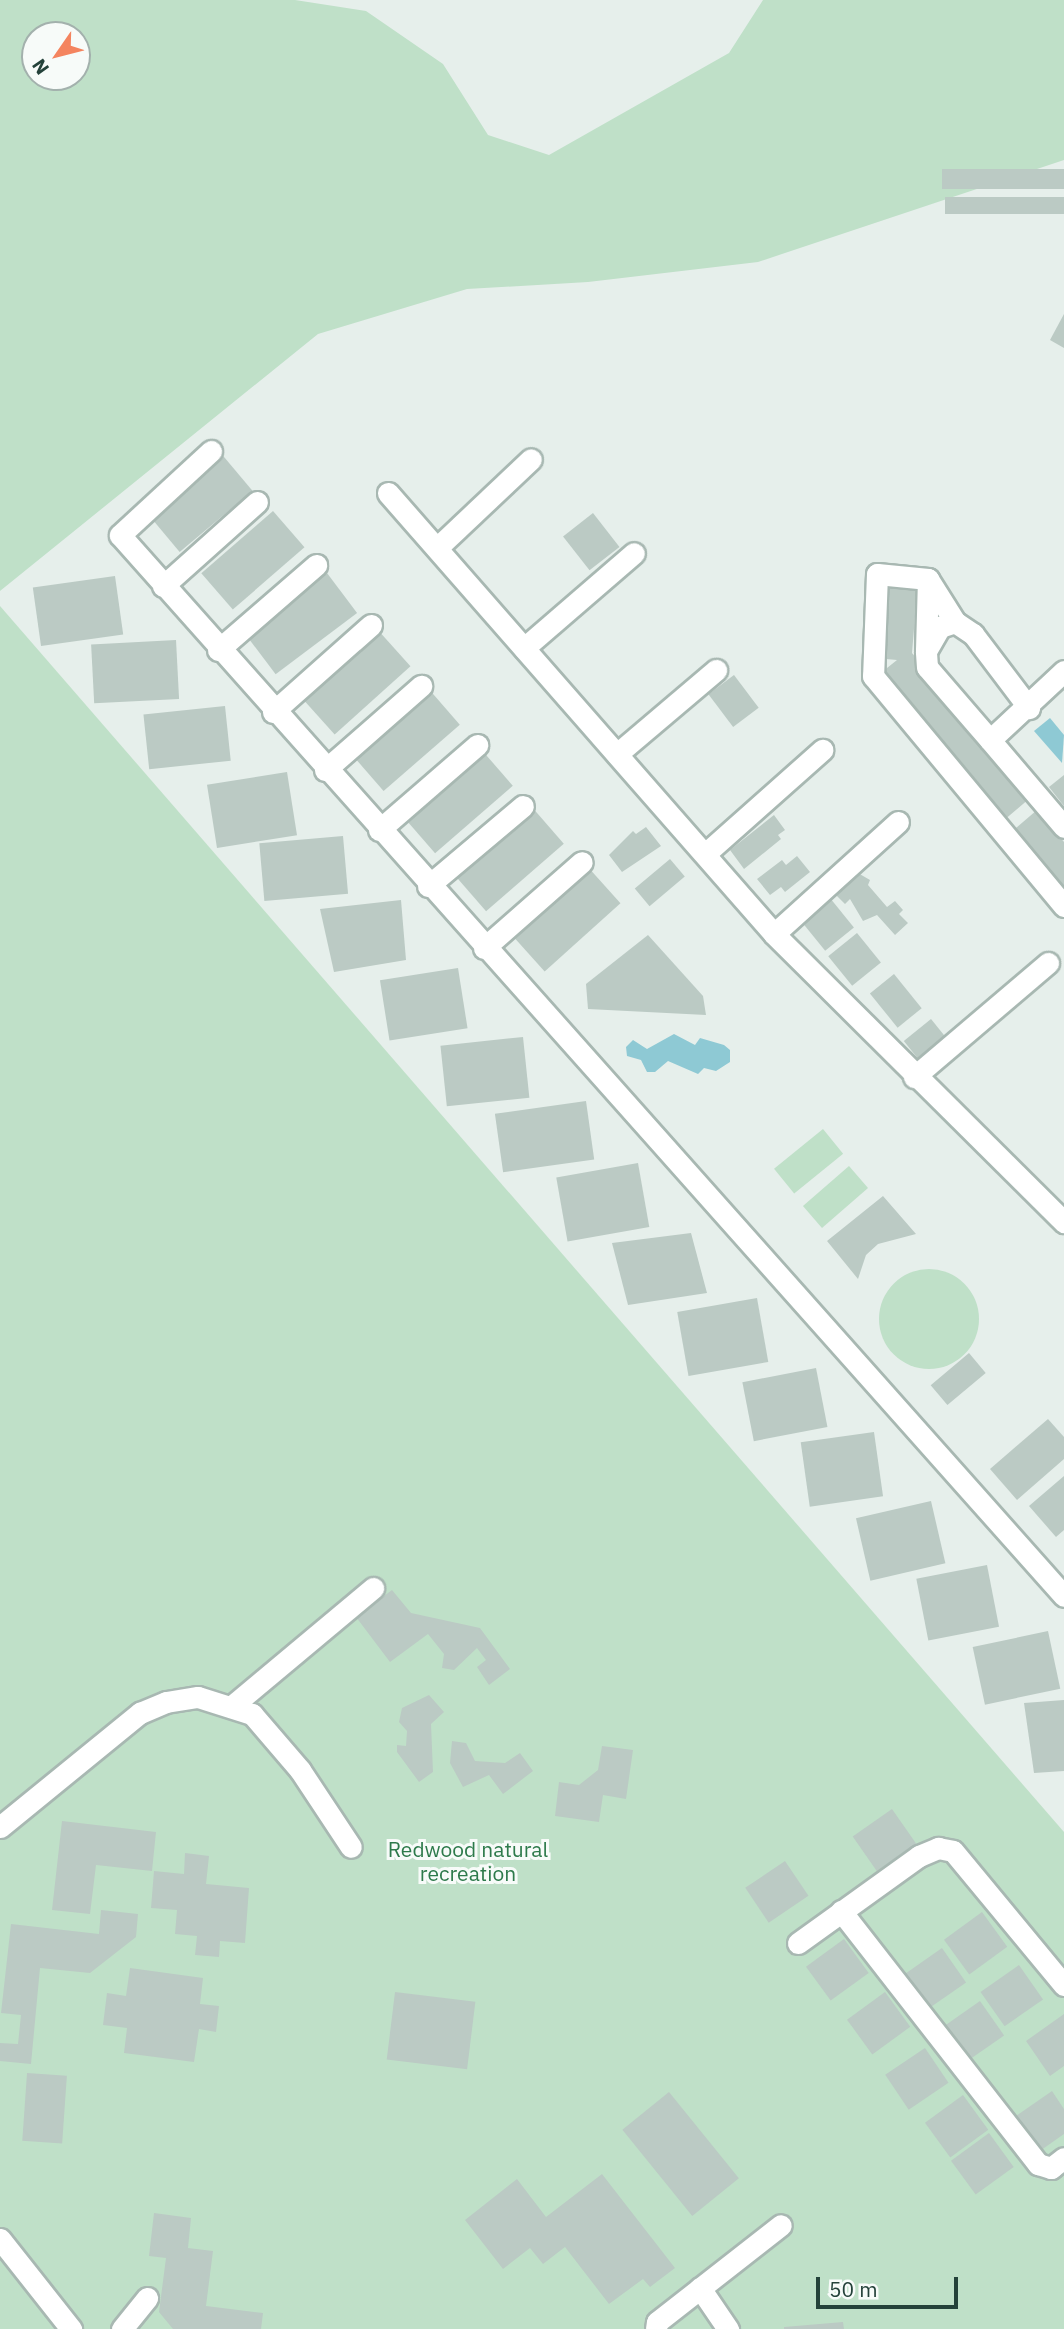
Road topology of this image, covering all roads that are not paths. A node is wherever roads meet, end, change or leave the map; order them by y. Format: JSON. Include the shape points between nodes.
{"nodes":[{"id":1,"x":211,"y":451,"type":"dead end"},
{"id":2,"x":531,"y":459,"type":"dead end"},
{"id":3,"x":388,"y":493,"type":"dead end"},
{"id":4,"x":257,"y":502,"type":"dead end"},
{"id":5,"x":437,"y":548,"type":"junction"},
{"id":6,"x":634,"y":553,"type":"dead end"},
{"id":7,"x":316,"y":565,"type":"dead end"},
{"id":8,"x":928,"y":579,"type":"junction"},
{"id":9,"x":163,"y":586,"type":"junction"},
{"id":10,"x":955,"y":622,"type":"junction"},
{"id":11,"x":372,"y":625,"type":"dead end"},
{"id":12,"x":524,"y":648,"type":"junction"},
{"id":13,"x":218,"y":650,"type":"junction"},
{"id":14,"x":926,"y":652,"type":"junction"},
{"id":15,"x":716,"y":670,"type":"dead end"},
{"id":16,"x":1062,"y":677,"type":"edge"},
{"id":17,"x":421,"y":686,"type":"dead end"},
{"id":18,"x":1029,"y":708,"type":"junction"},
{"id":19,"x":273,"y":712,"type":"junction"},
{"id":20,"x":990,"y":740,"type":"junction"},
{"id":21,"x":477,"y":745,"type":"dead end"},
{"id":22,"x":822,"y":750,"type":"dead end"},
{"id":23,"x":617,"y":754,"type":"junction"},
{"id":24,"x":325,"y":770,"type":"junction"},
{"id":25,"x":523,"y":806,"type":"dead end"},
{"id":26,"x":898,"y":822,"type":"dead end"},
{"id":27,"x":1064,"y":827,"type":"edge"},
{"id":28,"x":379,"y":830,"type":"junction"},
{"id":29,"x":705,"y":854,"type":"junction"},
{"id":30,"x":582,"y":862,"type":"dead end"},
{"id":31,"x":429,"y":886,"type":"junction"},
{"id":32,"x":1064,"y":906,"type":"edge"},
{"id":33,"x":774,"y":934,"type":"junction"},
{"id":34,"x":484,"y":948,"type":"junction"},
{"id":35,"x":1048,"y":963,"type":"dead end"},
{"id":36,"x":914,"y":1077,"type":"junction"},
{"id":37,"x":1064,"y":1222,"type":"edge"},
{"id":38,"x":373,"y":1588,"type":"dead end"},
{"id":39,"x":1064,"y":1596,"type":"edge"},
{"id":40,"x":232,"y":1706,"type":"junction"},
{"id":41,"x":0,"y":1826,"type":"edge"},
{"id":42,"x":351,"y":1847,"type":"dead end"},
{"id":43,"x":841,"y":1912,"type":"junction"},
{"id":44,"x":799,"y":1943,"type":"dead end"},
{"id":45,"x":1064,"y":1985,"type":"edge"},
{"id":46,"x":1064,"y":2158,"type":"edge"},
{"id":47,"x":781,"y":2225,"type":"dead end"},
{"id":48,"x":0,"y":2239,"type":"edge"},
{"id":49,"x":700,"y":2288,"type":"junction"},
{"id":50,"x":147,"y":2298,"type":"dead end"},
{"id":51,"x":71,"y":2329,"type":"edge"},
{"id":52,"x":122,"y":2329,"type":"edge"},
{"id":53,"x":656,"y":2329,"type":"edge"},
{"id":54,"x":728,"y":2329,"type":"edge"}],
"edges":[{"from":1,"to":9,"type":"street","via":[[120,535]]},
{"from":2,"to":5,"type":"street"},
{"from":3,"to":5,"type":"street"},
{"from":4,"to":9,"type":"street"},
{"from":5,"to":12,"type":"street"},
{"from":6,"to":12,"type":"street"},
{"from":7,"to":13,"type":"street"},
{"from":8,"to":10,"type":"street"},
{"from":8,"to":14,"type":"street"},
{"from":8,"to":32,"type":"street","via":[[877,574],[873,676]]},
{"from":9,"to":13,"type":"street"},
{"from":10,"to":14,"type":"street","via":[[940,628]]},
{"from":10,"to":18,"type":"street","via":[[973,634]]},
{"from":11,"to":19,"type":"street"},
{"from":12,"to":23,"type":"street"},
{"from":13,"to":19,"type":"street"},
{"from":14,"to":20,"type":"street","via":[[927,667]]},
{"from":15,"to":23,"type":"street"},
{"from":16,"to":18,"type":"street"},
{"from":17,"to":24,"type":"street"},
{"from":18,"to":20,"type":"street"},
{"from":19,"to":24,"type":"street"},
{"from":20,"to":27,"type":"street"},
{"from":21,"to":28,"type":"street"},
{"from":22,"to":29,"type":"street"},
{"from":23,"to":29,"type":"street"},
{"from":24,"to":28,"type":"street"},
{"from":25,"to":31,"type":"street"},
{"from":26,"to":33,"type":"street"},
{"from":28,"to":31,"type":"street"},
{"from":29,"to":33,"type":"street"},
{"from":30,"to":34,"type":"street"},
{"from":31,"to":34,"type":"street"},
{"from":33,"to":36,"type":"street"},
{"from":34,"to":39,"type":"street"},
{"from":35,"to":36,"type":"street"},
{"from":36,"to":37,"type":"street"},
{"from":38,"to":40,"type":"street"},
{"from":40,"to":41,"type":"street","via":[[198,1697],[166,1702],[140,1713]]},
{"from":40,"to":42,"type":"street","via":[[252,1714],[300,1770]]},
{"from":43,"to":44,"type":"street"},
{"from":43,"to":45,"type":"street","via":[[919,1856],[938,1848],[953,1851]]},
{"from":43,"to":46,"type":"street","via":[[1038,2164],[1051,2168]]},
{"from":47,"to":49,"type":"street"},
{"from":48,"to":51,"type":"street"},
{"from":49,"to":53,"type":"street","via":[[657,2322]]},
{"from":49,"to":54,"type":"street"},
{"from":50,"to":52,"type":"street"}]}
